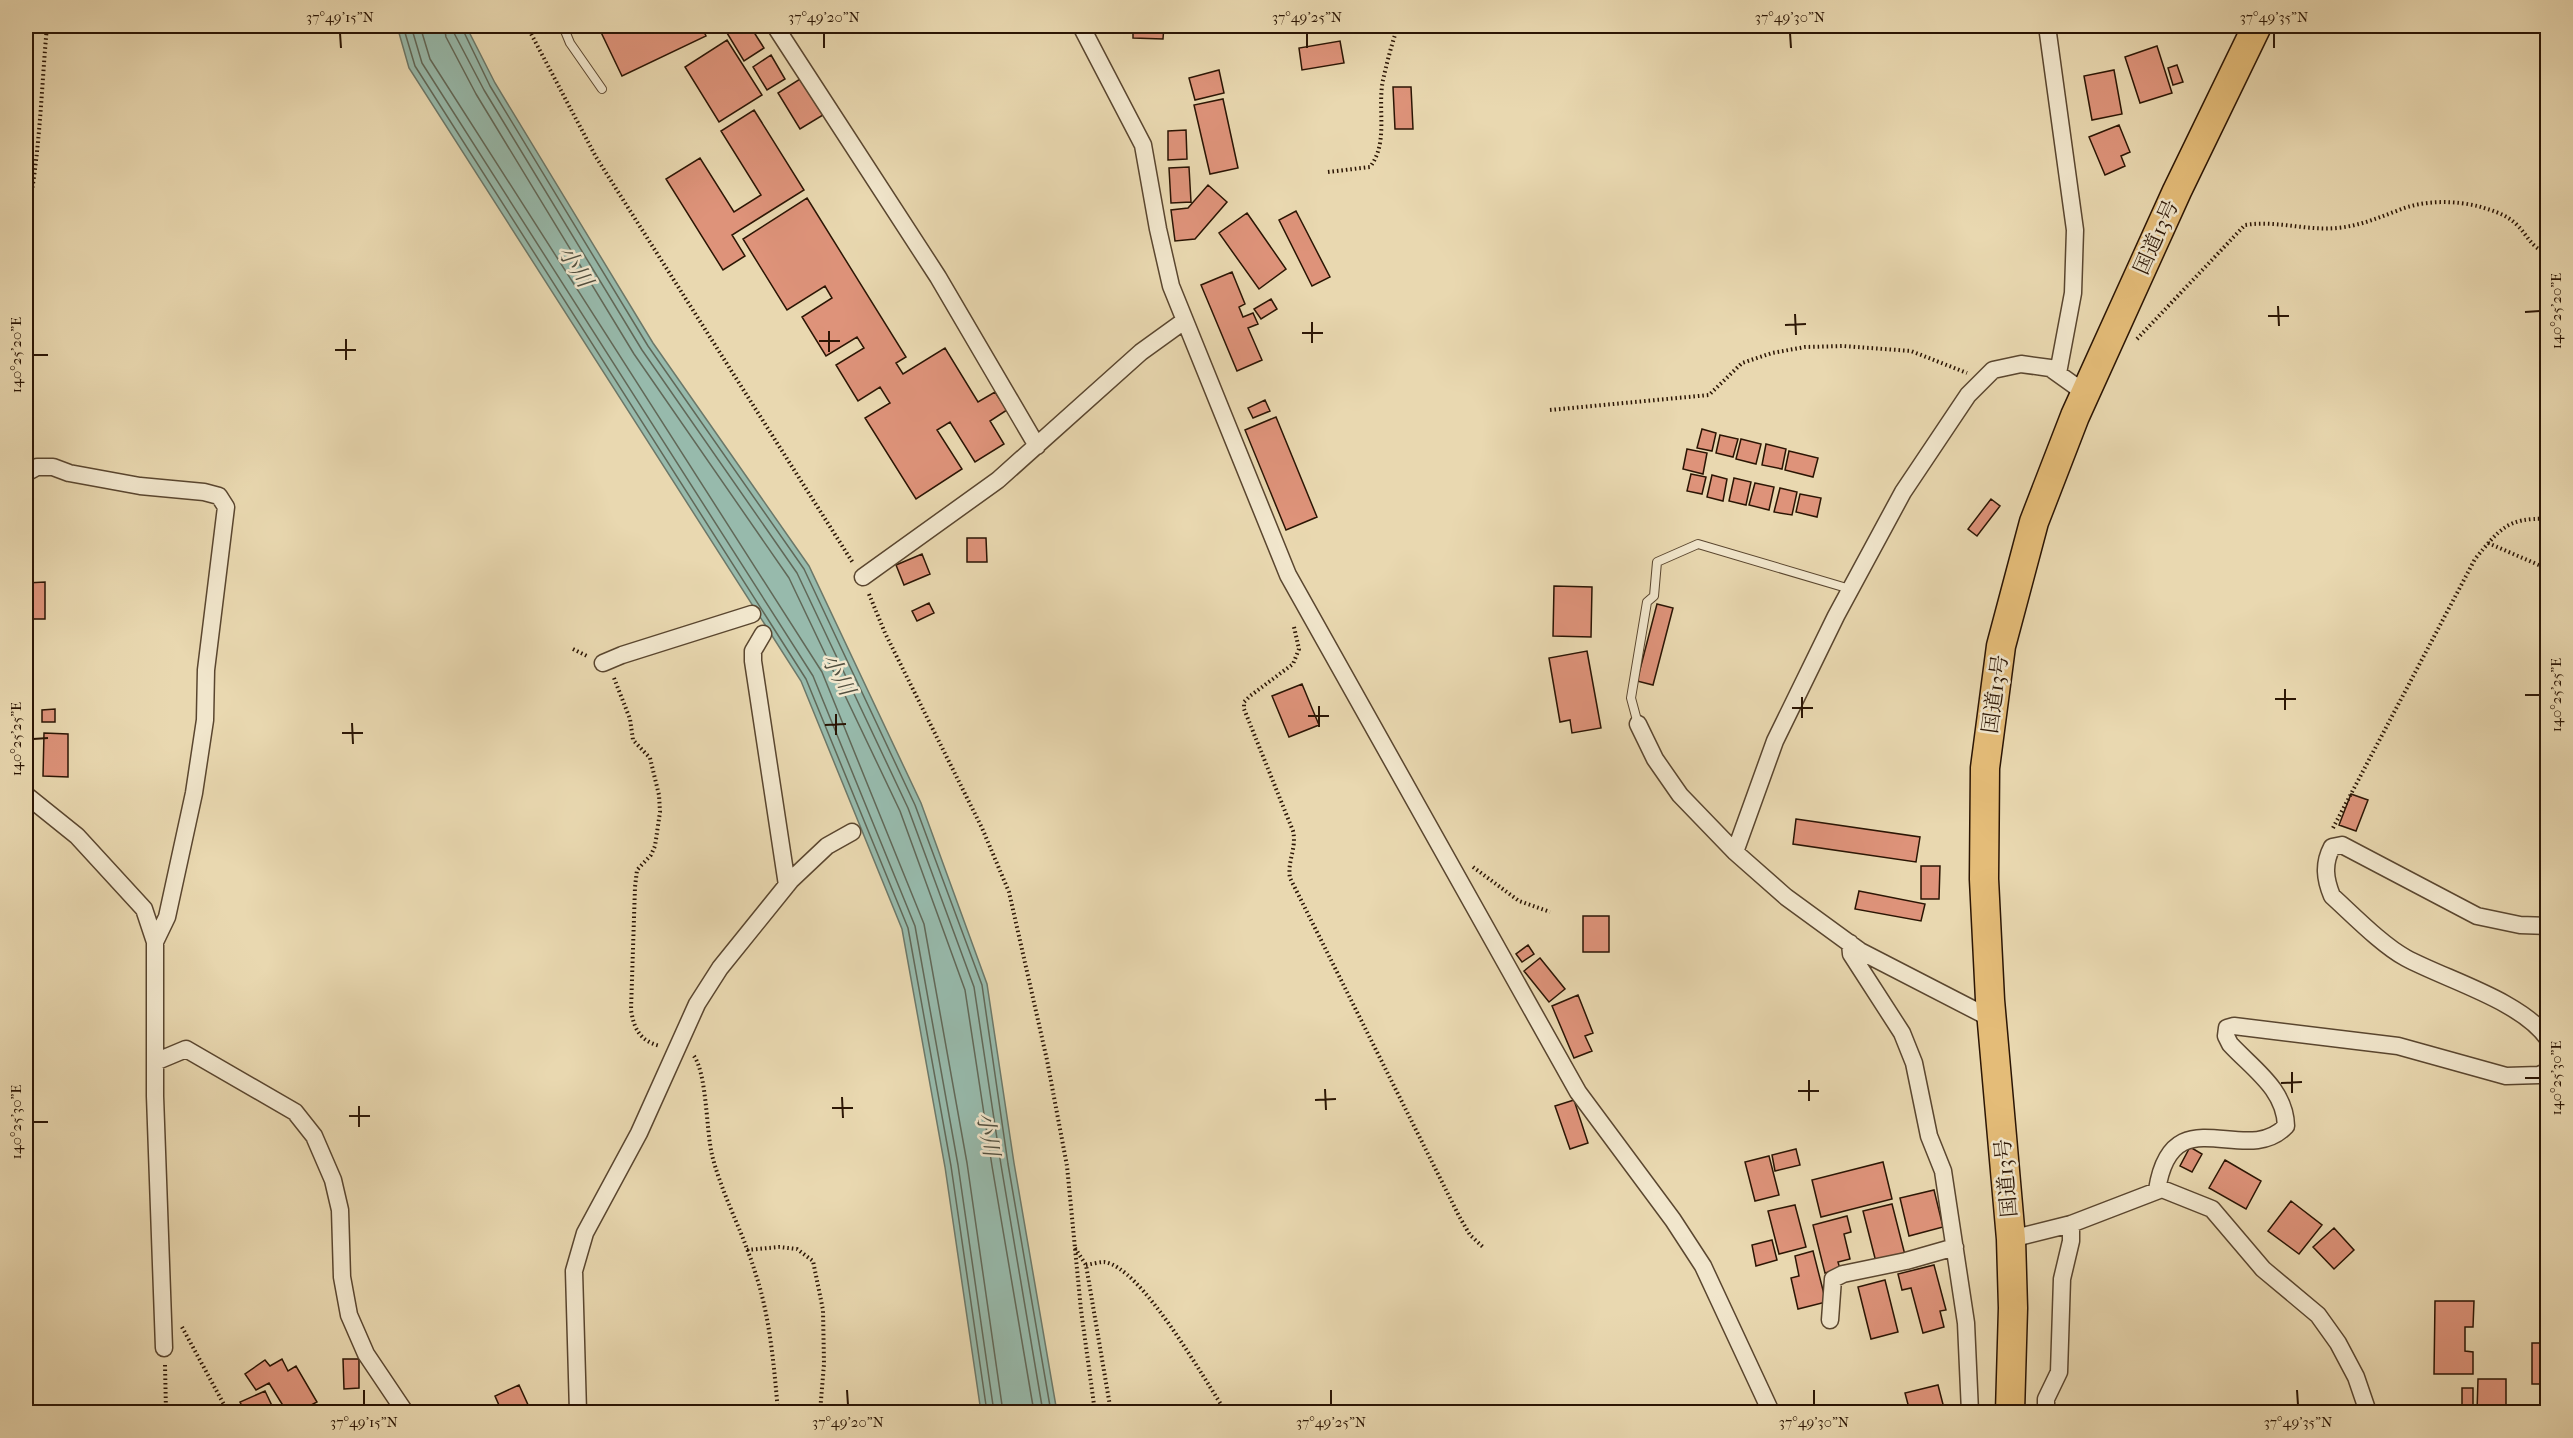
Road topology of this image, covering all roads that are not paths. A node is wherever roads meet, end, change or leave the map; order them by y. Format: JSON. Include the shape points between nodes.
{"nodes":[{"id":1,"x":563,"y":26,"type":"edge"},
{"id":2,"x":775,"y":26,"type":"edge"},
{"id":3,"x":1081,"y":26,"type":"edge"},
{"id":4,"x":2047,"y":26,"type":"edge"},
{"id":5,"x":2257,"y":26,"type":"edge"},
{"id":6,"x":602,"y":89,"type":"dead end"},
{"id":7,"x":1184,"y":321,"type":"junction"},
{"id":8,"x":2058,"y":373,"type":"junction"},
{"id":9,"x":2085,"y":393,"type":"junction"},
{"id":10,"x":1037,"y":446,"type":"junction"},
{"id":11,"x":26,"y":473,"type":"edge"},
{"id":12,"x":863,"y":577,"type":"road end"},
{"id":13,"x":1850,"y":589,"type":"junction"},
{"id":14,"x":752,"y":614,"type":"dead end"},
{"id":15,"x":763,"y":634,"type":"dead end"},
{"id":16,"x":603,"y":663,"type":"dead end"},
{"id":17,"x":1638,"y":724,"type":"joint"},
{"id":18,"x":28,"y":800,"type":"edge"},
{"id":19,"x":852,"y":832,"type":"dead end"},
{"id":20,"x":1735,"y":852,"type":"junction"},
{"id":21,"x":787,"y":885,"type":"junction"},
{"id":22,"x":2547,"y":926,"type":"edge"},
{"id":23,"x":155,"y":942,"type":"junction"},
{"id":24,"x":1850,"y":943,"type":"junction"},
{"id":25,"x":1992,"y":1018,"type":"junction"},
{"id":26,"x":2547,"y":1039,"type":"edge"},
{"id":27,"x":155,"y":1062,"type":"junction"},
{"id":28,"x":2547,"y":1071,"type":"edge"},
{"id":29,"x":2157,"y":1190,"type":"junction"},
{"id":30,"x":2071,"y":1224,"type":"junction"},
{"id":31,"x":2012,"y":1239,"type":"junction"},
{"id":32,"x":1954,"y":1247,"type":"junction"},
{"id":33,"x":1830,"y":1320,"type":"dead end"},
{"id":34,"x":164,"y":1348,"type":"road end"},
{"id":35,"x":405,"y":1413,"type":"edge"},
{"id":36,"x":578,"y":1413,"type":"edge"},
{"id":37,"x":1771,"y":1413,"type":"edge"},
{"id":38,"x":1970,"y":1413,"type":"edge"},
{"id":39,"x":2010,"y":1413,"type":"edge"},
{"id":40,"x":2046,"y":1413,"type":"edge"},
{"id":41,"x":2368,"y":1413,"type":"edge"}],
"edges":[{"from":1,"to":6,"type":"lane"},
{"from":2,"to":10,"type":"street","via":[[938,277]]},
{"from":3,"to":7,"type":"street","via":[[1143,145],[1158,229]]},
{"from":4,"to":8,"type":"street","via":[[2075,230],[2073,293]]},
{"from":5,"to":9,"type":"highway","name":"国道13号"},
{"from":7,"to":10,"type":"street","via":[[1141,352]]},
{"from":7,"to":37,"type":"street","via":[[1293,585],[1578,1092],[1673,1220],[1702,1266]]},
{"from":8,"to":9,"type":"street"},
{"from":8,"to":13,"type":"street","via":[[2021,364],[1993,370],[1968,395],[1903,492]]},
{"from":9,"to":25,"type":"highway","name":"国道13号","via":[[2034,522],[2001,646],[1985,768],[1984,879]]},
{"from":10,"to":12,"type":"street","via":[[998,480]]},
{"from":11,"to":23,"type":"street","via":[[37,467],[53,467],[140,486],[204,492],[219,496],[226,507],[194,793],[167,917]]},
{"from":13,"to":17,"type":"lane","via":[[1698,544],[1657,562],[1654,596],[1647,602],[1631,698]]},
{"from":13,"to":20,"type":"street","via":[[1775,741]]},
{"from":14,"to":16,"type":"street"},
{"from":15,"to":21,"type":"street","via":[[753,651],[753,661]]},
{"from":17,"to":20,"type":"street","via":[[1655,759],[1680,795]]},
{"from":18,"to":23,"type":"street","via":[[76,836],[144,909]]},
{"from":19,"to":21,"type":"street","via":[[827,846]]},
{"from":20,"to":24,"type":"street","via":[[1786,897]]},
{"from":21,"to":36,"type":"street","via":[[740,941],[697,1004],[639,1133],[585,1233],[574,1271]]},
{"from":22,"to":26,"type":"street","via":[[2477,916],[2343,844],[2333,847],[2326,861],[2332,896],[2404,957],[2521,1013]]},
{"from":23,"to":27,"type":"street"},
{"from":24,"to":25,"type":"street"},
{"from":24,"to":32,"type":"street","via":[[1851,954],[1902,1033],[1914,1063],[1923,1116],[1943,1171]]},
{"from":25,"to":31,"type":"highway","name":"国道13号"},
{"from":27,"to":34,"type":"street"},
{"from":27,"to":35,"type":"street","via":[[186,1049],[295,1112],[314,1136],[333,1180],[340,1210],[342,1277],[349,1315],[366,1354]]},
{"from":28,"to":29,"type":"street","via":[[2539,1076],[2506,1076],[2397,1046],[2227,1028],[2230,1044],[2275,1090],[2286,1126],[2277,1135],[2258,1140],[2193,1138],[2175,1147]]},
{"from":29,"to":30,"type":"street"},
{"from":29,"to":41,"type":"street","via":[[2212,1209],[2263,1269],[2318,1315],[2356,1377]]},
{"from":30,"to":31,"type":"street"},
{"from":30,"to":40,"type":"street","via":[[2062,1279],[2059,1372],[2046,1399]]},
{"from":31,"to":39,"type":"highway","name":"国道13号"},
{"from":32,"to":33,"type":"street","via":[[1833,1279]]},
{"from":32,"to":38,"type":"street","via":[[1966,1323]]}]}
